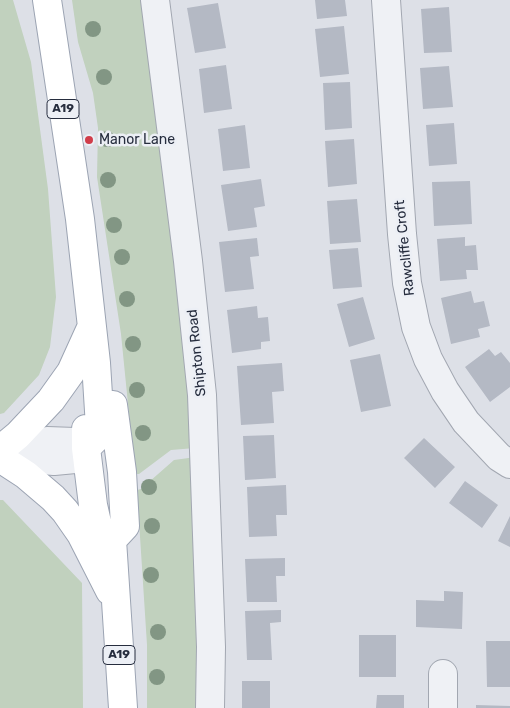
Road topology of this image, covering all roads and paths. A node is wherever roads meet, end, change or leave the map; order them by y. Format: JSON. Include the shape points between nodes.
{"nodes":[{"id":1,"x":47,"y":0,"type":"edge"},
{"id":2,"x":155,"y":0,"type":"edge"},
{"id":3,"x":386,"y":0,"type":"edge"},
{"id":4,"x":91,"y":328,"type":"junction"},
{"id":5,"x":96,"y":363,"type":"junction"},
{"id":6,"x":86,"y":448,"type":"junction"},
{"id":7,"x":5,"y":454,"type":"edge"},
{"id":8,"x":510,"y":464,"type":"edge"},
{"id":9,"x":122,"y":472,"type":"junction"},
{"id":10,"x":112,"y":540,"type":"junction"},
{"id":11,"x":115,"y":602,"type":"junction"},
{"id":12,"x":444,"y":674,"type":"dead end"},
{"id":13,"x":123,"y":708,"type":"edge"},
{"id":14,"x":210,"y":708,"type":"edge"},
{"id":15,"x":443,"y":708,"type":"edge"}],
"edges":[{"from":1,"to":4,"type":"main road","number":"A19","via":[[80,219]]},
{"from":2,"to":14,"type":"street","name":"Shipton Road","via":[[202,396],[211,647]]},
{"from":3,"to":8,"type":"street","name":"Rawcliffe Croft","via":[[402,234],[416,327],[428,359],[450,399],[466,422],[499,457]]},
{"from":4,"to":5,"type":"main road","number":"A19"},
{"from":4,"to":7,"type":"main road","via":[[71,372]]},
{"from":5,"to":6,"type":"main road","via":[[85,374]]},
{"from":5,"to":9,"type":"main road","number":"A19","via":[[109,373]]},
{"from":6,"to":7,"type":"street","via":[[74,442],[47,441]]},
{"from":6,"to":9,"type":"main road","via":[[105,456]]},
{"from":6,"to":10,"type":"main road","via":[[98,527]]},
{"from":7,"to":11,"type":"main road","via":[[65,511],[81,534]]},
{"from":9,"to":10,"type":"main road","number":"A19","via":[[125,526]]},
{"from":10,"to":11,"type":"main road","number":"A19"},
{"from":11,"to":13,"type":"main road","number":"A19"},
{"from":12,"to":15,"type":"street"}]}
